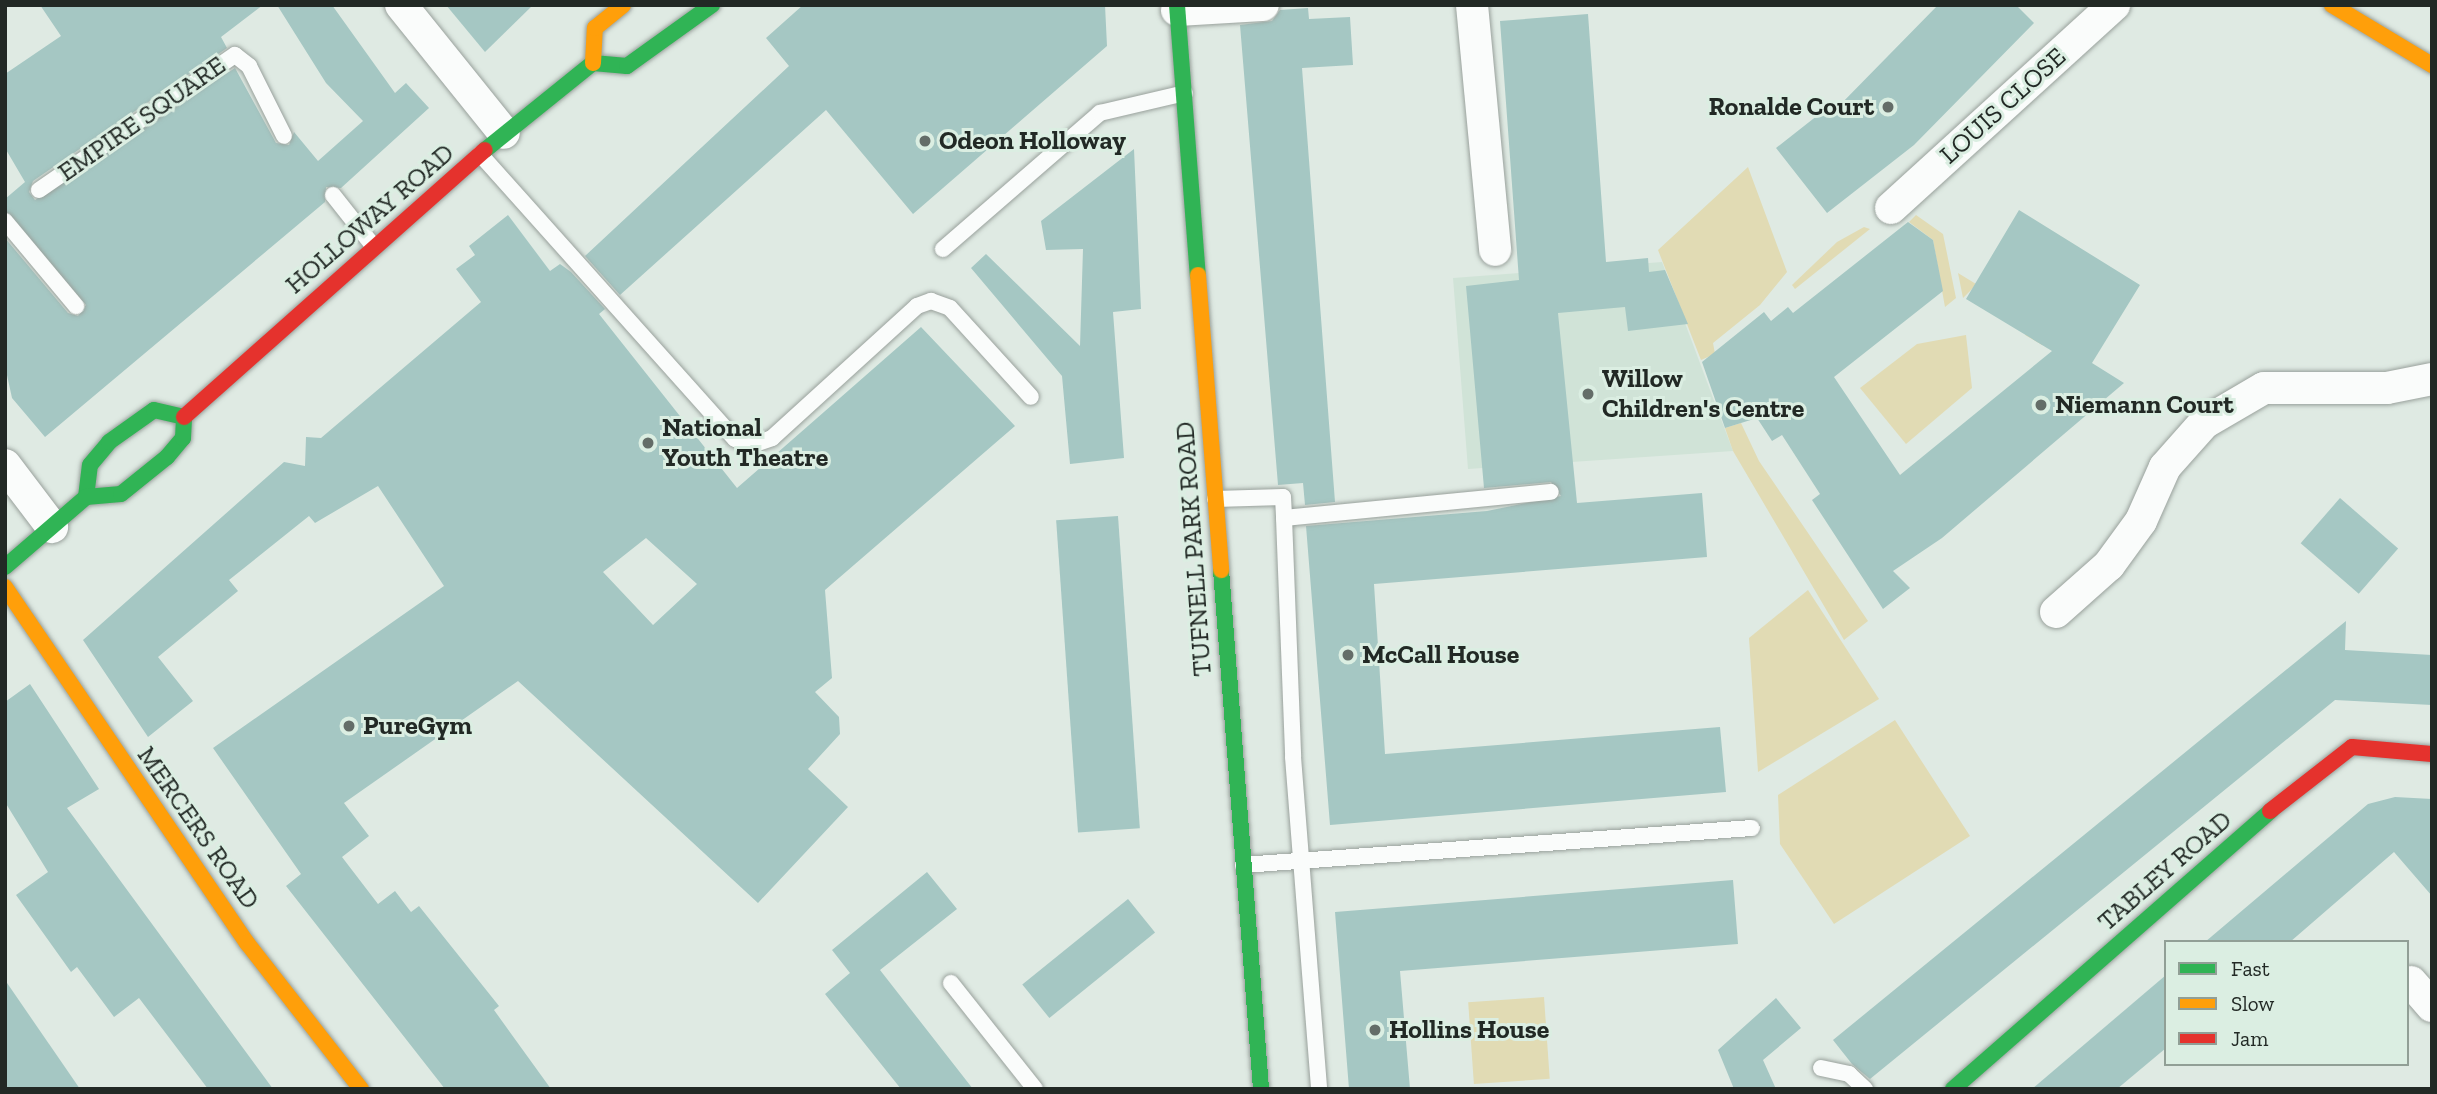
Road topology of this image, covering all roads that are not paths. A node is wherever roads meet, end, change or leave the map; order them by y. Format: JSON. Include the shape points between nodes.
{"nodes":[{"id":1,"x":401,"y":5,"type":"edge"},
{"id":2,"x":623,"y":5,"type":"edge"},
{"id":3,"x":712,"y":5,"type":"edge"},
{"id":4,"x":1263,"y":5,"type":"edge"},
{"id":5,"x":1472,"y":5,"type":"edge"},
{"id":6,"x":2114,"y":5,"type":"edge"},
{"id":7,"x":2332,"y":5,"type":"edge"},
{"id":8,"x":1177,"y":8,"type":"edge"},
{"id":9,"x":593,"y":63,"type":"junction"},
{"id":10,"x":2432,"y":65,"type":"edge"},
{"id":11,"x":1186,"y":93,"type":"junction"},
{"id":12,"x":504,"y":133,"type":"junction"},
{"id":13,"x":284,"y":136,"type":"dead end"},
{"id":14,"x":480,"y":154,"type":"junction"},
{"id":15,"x":39,"y":190,"type":"dead end"},
{"id":16,"x":333,"y":195,"type":"dead end"},
{"id":17,"x":1891,"y":208,"type":"dead end"},
{"id":18,"x":5,"y":221,"type":"edge"},
{"id":19,"x":374,"y":247,"type":"junction"},
{"id":20,"x":943,"y":249,"type":"dead end"},
{"id":21,"x":1496,"y":250,"type":"dead end"},
{"id":22,"x":76,"y":306,"type":"dead end"},
{"id":23,"x":2432,"y":379,"type":"edge"},
{"id":24,"x":1031,"y":397,"type":"dead end"},
{"id":25,"x":184,"y":417,"type":"junction"},
{"id":26,"x":5,"y":465,"type":"edge"},
{"id":27,"x":1551,"y":492,"type":"dead end"},
{"id":28,"x":86,"y":496,"type":"junction"},
{"id":29,"x":1214,"y":499,"type":"junction"},
{"id":30,"x":1284,"y":518,"type":"junction"},
{"id":31,"x":52,"y":527,"type":"junction"},
{"id":32,"x":5,"y":567,"type":"edge"},
{"id":33,"x":5,"y":587,"type":"edge"},
{"id":34,"x":2056,"y":612,"type":"dead end"},
{"id":35,"x":2432,"y":754,"type":"edge"},
{"id":36,"x":1752,"y":828,"type":"dead end"},
{"id":37,"x":1244,"y":864,"type":"junction"},
{"id":38,"x":1301,"y":865,"type":"junction"},
{"id":39,"x":2410,"y":982,"type":"dead end"},
{"id":40,"x":951,"y":984,"type":"dead end"},
{"id":41,"x":2432,"y":1006,"type":"edge"},
{"id":42,"x":1821,"y":1068,"type":"dead end"},
{"id":43,"x":360,"y":1089,"type":"edge"},
{"id":44,"x":1035,"y":1089,"type":"edge"},
{"id":45,"x":1261,"y":1089,"type":"edge"},
{"id":46,"x":1319,"y":1089,"type":"edge"},
{"id":47,"x":1865,"y":1089,"type":"edge"},
{"id":48,"x":1953,"y":1089,"type":"edge"}],
"edges":[{"from":1,"to":12,"type":"street"},
{"from":2,"to":9,"type":"main road","via":[[594,28]]},
{"from":3,"to":9,"type":"main road","via":[[627,66]]},
{"from":4,"to":8,"type":"street"},
{"from":5,"to":21,"type":"street"},
{"from":6,"to":17,"type":"street","name":"LOUIS CLOSE"},
{"from":7,"to":10,"type":"main road"},
{"from":8,"to":11,"type":"main road","name":"TUFNELL PARK ROAD"},
{"from":9,"to":12,"type":"main road","name":"HOLLOWAY ROAD"},
{"from":11,"to":20,"type":"lane","via":[[1100,113]]},
{"from":11,"to":29,"type":"main road","name":"TUFNELL PARK ROAD"},
{"from":12,"to":14,"type":"main road","name":"HOLLOWAY ROAD"},
{"from":13,"to":15,"type":"lane","name":"EMPIRE SQUARE","via":[[249,66],[235,55]]},
{"from":14,"to":19,"type":"main road","name":"HOLLOWAY ROAD"},
{"from":14,"to":24,"type":"lane","via":[[735,439],[755,444],[772,438],[916,306],[931,301],[950,308]]},
{"from":16,"to":19,"type":"lane"},
{"from":18,"to":22,"type":"lane"},
{"from":19,"to":25,"type":"main road","name":"HOLLOWAY ROAD"},
{"from":23,"to":34,"type":"street","via":[[2387,388],[2264,388],[2204,423],[2165,467],[2141,521],[2109,565]]},
{"from":25,"to":28,"type":"main road","via":[[183,438],[167,457],[121,494]]},
{"from":25,"to":28,"type":"main road","via":[[154,410],[109,442],[90,465]]},
{"from":26,"to":31,"type":"street"},
{"from":27,"to":30,"type":"lane"},
{"from":28,"to":31,"type":"main road"},
{"from":29,"to":30,"type":"lane","via":[[1283,498]]},
{"from":29,"to":37,"type":"main road","name":"TUFNELL PARK ROAD"},
{"from":30,"to":38,"type":"lane"},
{"from":31,"to":32,"type":"main road"},
{"from":33,"to":43,"type":"main road","name":"MERCERS ROAD","via":[[247,943]]},
{"from":35,"to":48,"type":"main road","name":"TABLEY ROAD","via":[[2352,747],[2318,769]]},
{"from":36,"to":38,"type":"lane"},
{"from":37,"to":38,"type":"lane"},
{"from":37,"to":45,"type":"main road","name":"TUFNELL PARK ROAD"},
{"from":38,"to":46,"type":"lane"},
{"from":39,"to":41,"type":"street"},
{"from":40,"to":44,"type":"lane"},
{"from":42,"to":47,"type":"lane","via":[[1849,1074]]}]}
